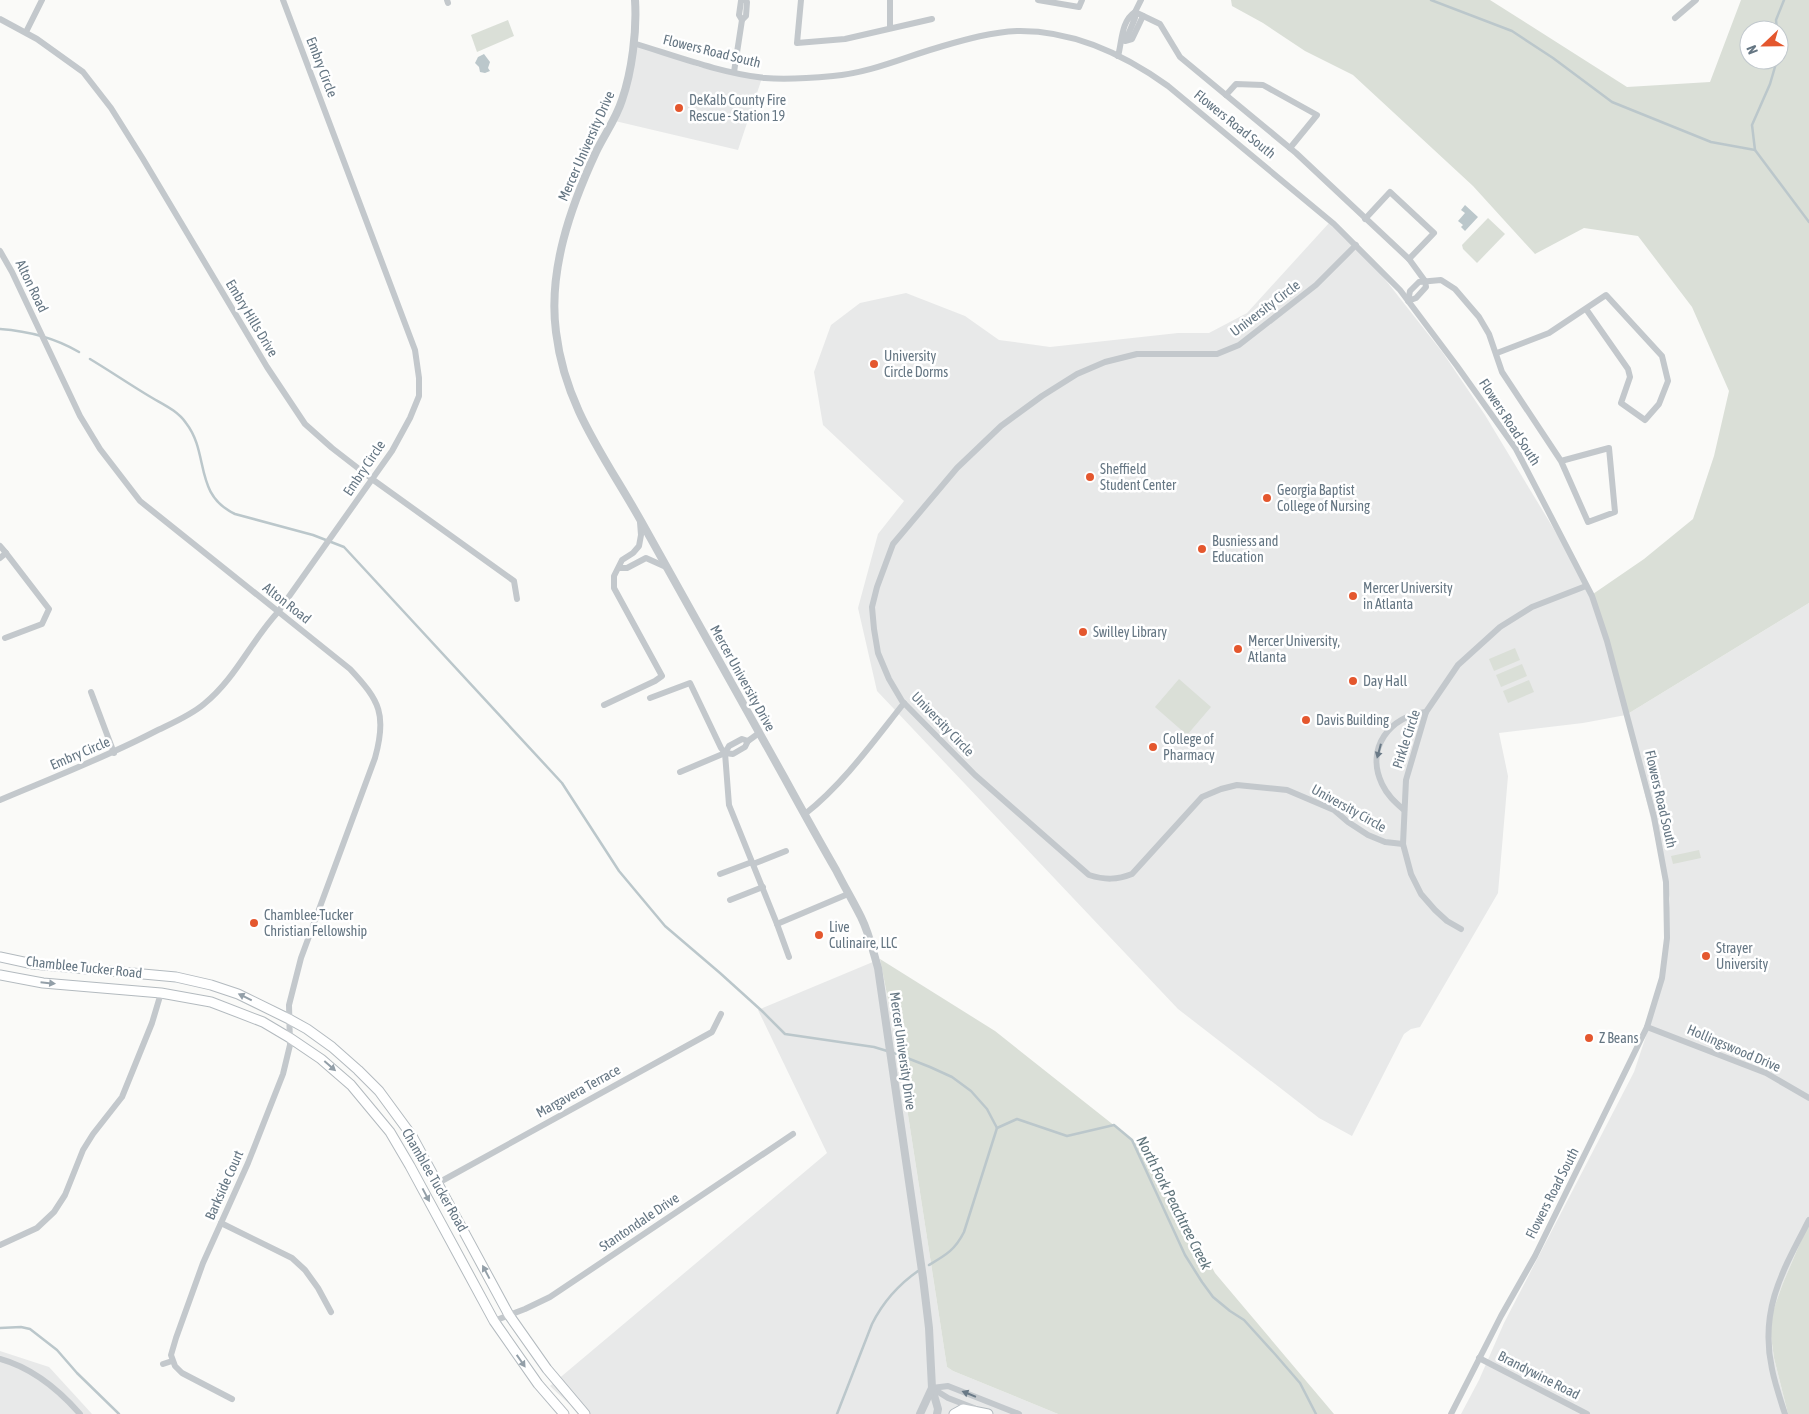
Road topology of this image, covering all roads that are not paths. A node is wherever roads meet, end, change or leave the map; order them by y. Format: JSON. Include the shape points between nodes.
{"nodes":[{"id":1,"x":42,"y":0,"type":"edge"},
{"id":2,"x":283,"y":0,"type":"edge"},
{"id":3,"x":635,"y":0,"type":"edge"},
{"id":4,"x":744,"y":0,"type":"edge"},
{"id":5,"x":801,"y":0,"type":"edge"},
{"id":6,"x":890,"y":0,"type":"edge"},
{"id":7,"x":1038,"y":0,"type":"edge"},
{"id":8,"x":1082,"y":0,"type":"edge"},
{"id":9,"x":1140,"y":0,"type":"edge"},
{"id":10,"x":1696,"y":0,"type":"edge"},
{"id":11,"x":1135,"y":12,"type":"junction"},
{"id":12,"x":1143,"y":16,"type":"junction"},
{"id":13,"x":1676,"y":18,"type":"dead end"},
{"id":14,"x":932,"y":19,"type":"dead end"},
{"id":15,"x":0,"y":20,"type":"edge"},
{"id":16,"x":890,"y":28,"type":"junction"},
{"id":17,"x":26,"y":32,"type":"junction"},
{"id":18,"x":1124,"y":42,"type":"junction"},
{"id":19,"x":633,"y":43,"type":"junction"},
{"id":20,"x":1118,"y":56,"type":"junction"},
{"id":21,"x":734,"y":72,"type":"junction"},
{"id":22,"x":1226,"y":95,"type":"junction"},
{"id":23,"x":1290,"y":148,"type":"junction"},
{"id":24,"x":1366,"y":218,"type":"junction"},
{"id":25,"x":1356,"y":245,"type":"junction"},
{"id":26,"x":0,"y":251,"type":"edge"},
{"id":27,"x":1410,"y":259,"type":"junction"},
{"id":28,"x":1425,"y":281,"type":"junction"},
{"id":29,"x":1408,"y":301,"type":"junction"},
{"id":30,"x":1586,"y":309,"type":"junction"},
{"id":31,"x":1497,"y":353,"type":"junction"},
{"id":32,"x":1561,"y":461,"type":"junction"},
{"id":33,"x":372,"y":479,"type":"junction"},
{"id":34,"x":640,"y":519,"type":"junction"},
{"id":35,"x":0,"y":546,"type":"edge"},
{"id":36,"x":635,"y":551,"type":"junction"},
{"id":37,"x":6,"y":553,"type":"junction"},
{"id":38,"x":0,"y":558,"type":"edge"},
{"id":39,"x":641,"y":561,"type":"junction"},
{"id":40,"x":666,"y":567,"type":"junction"},
{"id":41,"x":619,"y":568,"type":"junction"},
{"id":42,"x":1586,"y":586,"type":"junction"},
{"id":43,"x":517,"y":599,"type":"dead end"},
{"id":44,"x":278,"y":612,"type":"junction"},
{"id":45,"x":5,"y":638,"type":"dead end"},
{"id":46,"x":91,"y":692,"type":"dead end"},
{"id":47,"x":650,"y":698,"type":"dead end"},
{"id":48,"x":904,"y":703,"type":"junction"},
{"id":49,"x":604,"y":705,"type":"dead end"},
{"id":50,"x":1426,"y":712,"type":"junction"},
{"id":51,"x":759,"y":733,"type":"junction"},
{"id":52,"x":114,"y":753,"type":"junction"},
{"id":53,"x":726,"y":753,"type":"junction"},
{"id":54,"x":680,"y":772,"type":"dead end"},
{"id":55,"x":0,"y":800,"type":"edge"},
{"id":56,"x":1404,"y":810,"type":"junction"},
{"id":57,"x":805,"y":814,"type":"junction"},
{"id":58,"x":1402,"y":844,"type":"junction"},
{"id":59,"x":786,"y":851,"type":"dead end"},
{"id":60,"x":753,"y":863,"type":"junction"},
{"id":61,"x":720,"y":874,"type":"dead end"},
{"id":62,"x":762,"y":887,"type":"junction"},
{"id":63,"x":848,"y":894,"type":"junction"},
{"id":64,"x":730,"y":900,"type":"dead end"},
{"id":65,"x":777,"y":924,"type":"junction"},
{"id":66,"x":1461,"y":929,"type":"dead end"},
{"id":67,"x":0,"y":957,"type":"edge"},
{"id":68,"x":789,"y":957,"type":"dead end"},
{"id":69,"x":0,"y":975,"type":"edge"},
{"id":70,"x":161,"y":993,"type":"junction"},
{"id":71,"x":721,"y":1014,"type":"dead end"},
{"id":72,"x":289,"y":1019,"type":"junction"},
{"id":73,"x":1647,"y":1027,"type":"junction"},
{"id":74,"x":290,"y":1038,"type":"junction"},
{"id":75,"x":1809,"y":1098,"type":"edge"},
{"id":76,"x":793,"y":1134,"type":"dead end"},
{"id":77,"x":438,"y":1182,"type":"junction"},
{"id":78,"x":1809,"y":1220,"type":"edge"},
{"id":79,"x":221,"y":1223,"type":"junction"},
{"id":80,"x":0,"y":1245,"type":"edge"},
{"id":81,"x":331,"y":1312,"type":"dead end"},
{"id":82,"x":509,"y":1316,"type":"junction"},
{"id":83,"x":494,"y":1320,"type":"junction"},
{"id":84,"x":1479,"y":1358,"type":"junction"},
{"id":85,"x":0,"y":1359,"type":"edge"},
{"id":86,"x":172,"y":1361,"type":"junction"},
{"id":87,"x":163,"y":1364,"type":"dead end"},
{"id":88,"x":932,"y":1388,"type":"junction"},
{"id":89,"x":232,"y":1399,"type":"dead end"},
{"id":90,"x":80,"y":1414,"type":"edge"},
{"id":91,"x":564,"y":1414,"type":"edge"},
{"id":92,"x":585,"y":1414,"type":"edge"},
{"id":93,"x":920,"y":1414,"type":"edge"},
{"id":94,"x":937,"y":1414,"type":"edge"},
{"id":95,"x":954,"y":1414,"type":"edge"},
{"id":96,"x":989,"y":1414,"type":"edge"},
{"id":97,"x":1019,"y":1414,"type":"edge"},
{"id":98,"x":1451,"y":1414,"type":"edge"},
{"id":99,"x":1587,"y":1414,"type":"edge"},
{"id":100,"x":1785,"y":1414,"type":"edge"}],
"edges":[{"from":1,"to":17,"type":"street"},
{"from":2,"to":33,"type":"street","name":"Embry Circle","via":[[415,350],[419,396],[392,451]]},
{"from":3,"to":19,"type":"street","name":"Mercer University Drive"},
{"from":4,"to":21,"type":"street","via":[[741,1],[739,15],[742,20]]},
{"from":5,"to":16,"type":"street","via":[[797,43],[845,39]]},
{"from":6,"to":16,"type":"street"},
{"from":7,"to":8,"type":"street","via":[[1078,7]]},
{"from":9,"to":11,"type":"street"},
{"from":10,"to":13,"type":"street"},
{"from":11,"to":12,"type":"street"},
{"from":11,"to":18,"type":"street"},
{"from":12,"to":18,"type":"street","via":[[1132,39]]},
{"from":12,"to":22,"type":"street","via":[[1160,24],[1180,57]]},
{"from":14,"to":16,"type":"street"},
{"from":15,"to":17,"type":"street","name":"Embry Hills Drive"},
{"from":17,"to":33,"type":"street","name":"Embry Hills Drive","via":[[84,72],[139,152],[305,424]]},
{"from":18,"to":20,"type":"street"},
{"from":19,"to":21,"type":"street","name":"Flowers Road South"},
{"from":19,"to":34,"type":"street","name":"Mercer University Drive","via":[[623,98],[581,183],[570,216],[555,293],[560,358],[572,399],[591,438]]},
{"from":20,"to":21,"type":"street","name":"Flowers Road South","via":[[1072,39],[1018,31],[972,38],[888,64],[835,76],[766,78]]},
{"from":20,"to":25,"type":"street","name":"Flowers Road South","via":[[1142,67],[1168,86],[1295,190]]},
{"from":22,"to":23,"type":"street"},
{"from":22,"to":23,"type":"street","via":[[1236,84],[1264,85],[1317,115]]},
{"from":23,"to":24,"type":"street"},
{"from":24,"to":27,"type":"street"},
{"from":24,"to":27,"type":"street","via":[[1390,192],[1434,233]]},
{"from":25,"to":29,"type":"street","name":"Flowers Road South"},
{"from":25,"to":48,"type":"street","name":"University Circle","via":[[1316,285],[1239,345],[1217,354],[1137,354],[1105,362],[1077,374],[1001,426],[957,468],[892,544],[872,606],[878,652]]},
{"from":26,"to":44,"type":"street","name":"Alton Road","via":[[80,416],[100,449],[140,501]]},
{"from":27,"to":28,"type":"street"},
{"from":28,"to":29,"type":"street","via":[[1426,287],[1416,298]]},
{"from":28,"to":31,"type":"street","via":[[1441,280],[1455,289],[1479,317]]},
{"from":29,"to":42,"type":"street","name":"Flowers Road South","via":[[1516,449]]},
{"from":30,"to":30,"type":"street","via":[[1606,295],[1662,356],[1668,381],[1658,404],[1645,420],[1621,403],[1630,377],[1628,369]]},
{"from":30,"to":31,"type":"street","via":[[1549,333]]},
{"from":31,"to":32,"type":"street","via":[[1502,372]]},
{"from":32,"to":32,"type":"street","via":[[1588,522],[1615,512],[1608,448]]},
{"from":33,"to":43,"type":"street","name":"Embry Hills Drive","via":[[514,581]]},
{"from":33,"to":44,"type":"street","name":"Embry Circle"},
{"from":34,"to":36,"type":"street","via":[[641,535]]},
{"from":34,"to":40,"type":"street","name":"Mercer University Drive"},
{"from":35,"to":37,"type":"street"},
{"from":36,"to":39,"type":"street"},
{"from":36,"to":41,"type":"street","via":[[622,560]]},
{"from":37,"to":38,"type":"street"},
{"from":37,"to":45,"type":"street","via":[[48,609],[42,624]]},
{"from":39,"to":40,"type":"street","via":[[646,558]]},
{"from":39,"to":41,"type":"street"},
{"from":40,"to":51,"type":"street","name":"Mercer University Drive"},
{"from":41,"to":49,"type":"street","via":[[614,576],[614,588],[662,676]]},
{"from":42,"to":50,"type":"street","name":"Pirkle Circle","via":[[1532,607],[1500,627],[1458,665]]},
{"from":42,"to":73,"type":"street","name":"Flowers Road South","via":[[1608,641],[1654,817],[1666,882],[1667,938],[1662,978]]},
{"from":44,"to":52,"type":"street","name":"Embry Circle","via":[[236,672],[203,705]]},
{"from":44,"to":72,"type":"street","name":"Alton Road","via":[[350,669],[364,684],[382,721],[375,758],[300,958]]},
{"from":46,"to":52,"type":"street"},
{"from":47,"to":53,"type":"street","via":[[690,683]]},
{"from":48,"to":57,"type":"street","via":[[848,772]]},
{"from":48,"to":58,"type":"street","name":"University Circle","via":[[985,784],[1089,875],[1099,878],[1121,878],[1132,874],[1202,797],[1237,785],[1287,790],[1334,810],[1368,835]]},
{"from":50,"to":56,"type":"street","name":"Pirkle Circle","via":[[1406,780]]},
{"from":50,"to":56,"type":"street","one_way":true,"via":[[1400,720],[1385,734],[1377,754],[1381,783]]},
{"from":51,"to":53,"type":"street","via":[[745,747],[733,754]]},
{"from":51,"to":57,"type":"street","name":"Mercer University Drive"},
{"from":52,"to":55,"type":"street","name":"Embry Circle"},
{"from":53,"to":54,"type":"street"},
{"from":53,"to":60,"type":"street","via":[[729,805]]},
{"from":56,"to":58,"type":"street","name":"Pirkle Circle"},
{"from":57,"to":63,"type":"street","name":"Mercer University Drive"},
{"from":58,"to":66,"type":"street","name":"Pirkle Circle","via":[[1421,894],[1441,916]]},
{"from":59,"to":60,"type":"street"},
{"from":60,"to":61,"type":"street"},
{"from":60,"to":62,"type":"street"},
{"from":62,"to":64,"type":"street"},
{"from":62,"to":65,"type":"street"},
{"from":63,"to":65,"type":"street"},
{"from":63,"to":88,"type":"street","name":"Mercer University Drive","via":[[862,918],[878,968],[923,1278]]},
{"from":65,"to":68,"type":"street"},
{"from":72,"to":67,"type":"main road","name":"Chamblee Tucker Road","one_way":true,"via":[[238,994],[176,977],[33,964]]},
{"from":69,"to":70,"type":"main road","name":"Chamblee Tucker Road","one_way":true,"via":[[43,983]]},
{"from":70,"to":74,"type":"main road","name":"Chamblee Tucker Road","via":[[211,1002],[263,1022]]},
{"from":70,"to":80,"type":"street","via":[[122,1097],[83,1150],[65,1195],[54,1212],[37,1228]]},
{"from":71,"to":77,"type":"street","name":"Margavera Terrace","via":[[712,1032]]},
{"from":72,"to":74,"type":"street","name":"Barkside Court"},
{"from":72,"to":77,"type":"main road","name":"Chamblee Tucker Road","via":[[332,1047],[379,1092],[412,1136]]},
{"from":73,"to":75,"type":"street","name":"Hollingswood Drive","via":[[1766,1073]]},
{"from":73,"to":84,"type":"street","name":"Flowers Road South","via":[[1534,1256]]},
{"from":74,"to":79,"type":"street","name":"Barkside Court","via":[[290,1052],[283,1074]]},
{"from":74,"to":83,"type":"main road","name":"Chamblee Tucker Road","one_way":true,"via":[[351,1085],[390,1132]]},
{"from":76,"to":82,"type":"street","name":"Stantondale Drive","via":[[550,1297]]},
{"from":82,"to":77,"type":"main road","name":"Chamblee Tucker Road","one_way":true},
{"from":78,"to":100,"type":"street","via":[[1780,1276],[1768,1326],[1772,1368]]},
{"from":79,"to":81,"type":"street","via":[[292,1258],[314,1282]]},
{"from":79,"to":86,"type":"street","name":"Barkside Court","via":[[176,1338]]},
{"from":82,"to":83,"type":"street","name":"Stantondale Drive"},
{"from":82,"to":92,"type":"main road","name":"Chamblee Tucker Road"},
{"from":83,"to":91,"type":"main road","name":"Chamblee Tucker Road","one_way":true,"via":[[538,1384]]},
{"from":84,"to":98,"type":"street","name":"Flowers Road South"},
{"from":84,"to":99,"type":"street","name":"Brandywine Road"},
{"from":85,"to":90,"type":"street","via":[[29,1371],[52,1386]]},
{"from":86,"to":87,"type":"street"},
{"from":86,"to":89,"type":"street","via":[[182,1373]]},
{"from":88,"to":93,"type":"street","name":"Mercer University Drive"},
{"from":88,"to":94,"type":"street","name":"Mercer University Drive"},
{"from":88,"to":96,"type":"street"},
{"from":97,"to":88,"type":"street","one_way":true,"via":[[948,1386]]},
{"from":95,"to":96,"type":"main road","via":[[963,1409]]}]}
